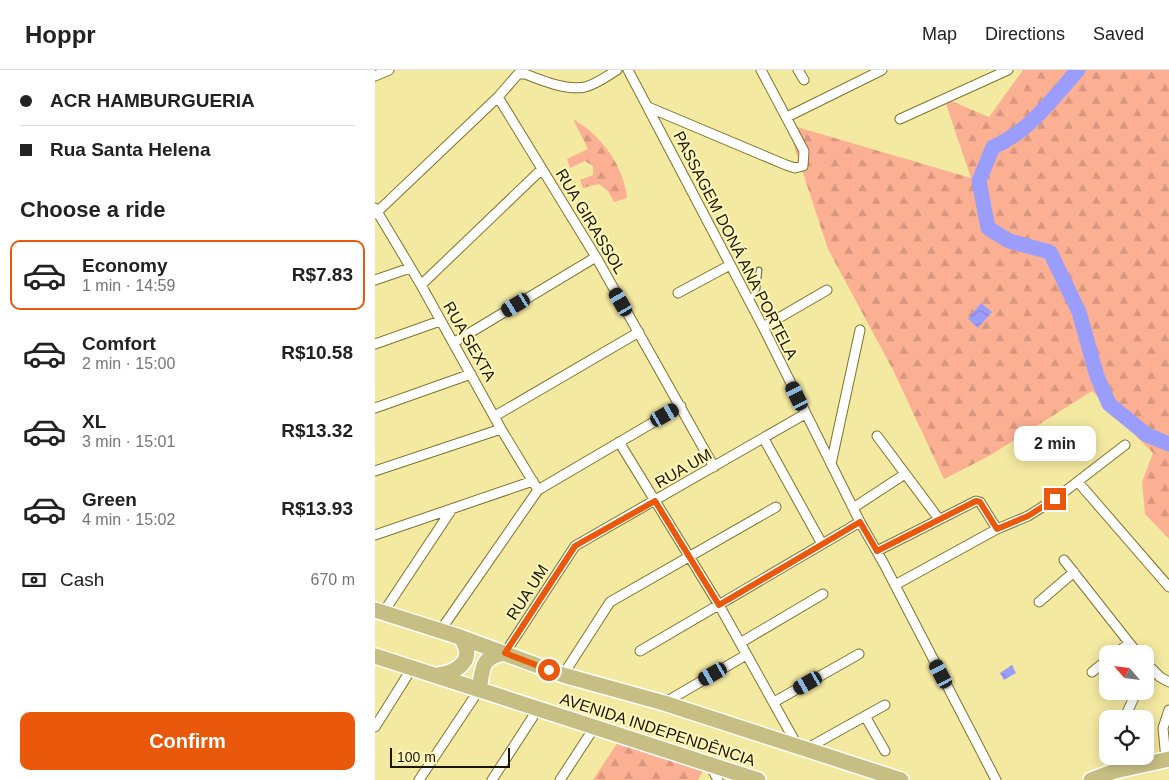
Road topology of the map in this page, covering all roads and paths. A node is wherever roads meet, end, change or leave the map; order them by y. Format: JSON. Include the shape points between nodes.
{"nodes":[{"id":1,"x":389,"y":70,"type":"edge"},
{"id":2,"x":515,"y":70,"type":"edge"},
{"id":3,"x":617,"y":70,"type":"edge"},
{"id":4,"x":628,"y":70,"type":"edge"},
{"id":5,"x":761,"y":70,"type":"edge"},
{"id":6,"x":798,"y":70,"type":"edge"},
{"id":7,"x":882,"y":70,"type":"edge"},
{"id":8,"x":1003,"y":71,"type":"edge"},
{"id":9,"x":527,"y":72,"type":"edge"},
{"id":10,"x":375,"y":76,"type":"edge"},
{"id":11,"x":804,"y":80,"type":"dead end"},
{"id":12,"x":498,"y":97,"type":"junction"},
{"id":13,"x":648,"y":108,"type":"junction"},
{"id":14,"x":787,"y":117,"type":"junction"},
{"id":15,"x":900,"y":119,"type":"dead end"},
{"id":16,"x":542,"y":169,"type":"junction"},
{"id":17,"x":376,"y":211,"type":"edge"},
{"id":18,"x":596,"y":257,"type":"junction"},
{"id":19,"x":730,"y":265,"type":"junction"},
{"id":20,"x":410,"y":268,"type":"junction"},
{"id":21,"x":759,"y":270,"type":"dead end"},
{"id":22,"x":375,"y":280,"type":"edge"},
{"id":23,"x":421,"y":285,"type":"junction"},
{"id":24,"x":827,"y":290,"type":"dead end"},
{"id":25,"x":678,"y":292,"type":"dead end"},
{"id":26,"x":749,"y":302,"type":"junction"},
{"id":27,"x":440,"y":321,"type":"junction"},
{"id":28,"x":763,"y":327,"type":"junction"},
{"id":29,"x":860,"y":330,"type":"dead end"},
{"id":30,"x":639,"y":332,"type":"junction"},
{"id":31,"x":453,"y":343,"type":"junction"},
{"id":32,"x":375,"y":344,"type":"edge"},
{"id":33,"x":471,"y":374,"type":"junction"},
{"id":34,"x":681,"y":406,"type":"junction"},
{"id":35,"x":375,"y":408,"type":"edge"},
{"id":36,"x":805,"y":414,"type":"junction"},
{"id":37,"x":495,"y":416,"type":"junction"},
{"id":38,"x":501,"y":429,"type":"junction"},
{"id":39,"x":877,"y":436,"type":"dead end"},
{"id":40,"x":764,"y":439,"type":"junction"},
{"id":41,"x":619,"y":442,"type":"junction"},
{"id":42,"x":1125,"y":445,"type":"dead end"},
{"id":43,"x":831,"y":464,"type":"junction"},
{"id":44,"x":714,"y":467,"type":"junction"},
{"id":45,"x":375,"y":471,"type":"edge"},
{"id":46,"x":905,"y":474,"type":"junction"},
{"id":47,"x":1078,"y":482,"type":"junction"},
{"id":48,"x":535,"y":485,"type":"junction"},
{"id":49,"x":655,"y":501,"type":"junction"},
{"id":50,"x":776,"y":507,"type":"dead end"},
{"id":51,"x":853,"y":508,"type":"junction"},
{"id":52,"x":452,"y":509,"type":"junction"},
{"id":53,"x":939,"y":519,"type":"junction"},
{"id":54,"x":860,"y":522,"type":"junction"},
{"id":55,"x":997,"y":529,"type":"junction"},
{"id":56,"x":375,"y":535,"type":"edge"},
{"id":57,"x":822,"y":544,"type":"junction"},
{"id":58,"x":877,"y":551,"type":"junction"},
{"id":59,"x":690,"y":558,"type":"junction"},
{"id":60,"x":1064,"y":560,"type":"dead end"},
{"id":61,"x":1074,"y":572,"type":"junction"},
{"id":62,"x":895,"y":585,"type":"junction"},
{"id":63,"x":1169,"y":587,"type":"edge"},
{"id":64,"x":823,"y":594,"type":"dead end"},
{"id":65,"x":1039,"y":602,"type":"dead end"},
{"id":66,"x":719,"y":605,"type":"junction"},
{"id":67,"x":379,"y":612,"type":"edge"},
{"id":68,"x":440,"y":631,"type":"junction"},
{"id":69,"x":460,"y":637,"type":"junction"},
{"id":70,"x":740,"y":643,"type":"junction"},
{"id":71,"x":1129,"y":643,"type":"joint"},
{"id":72,"x":1127,"y":645,"type":"edge"},
{"id":73,"x":641,"y":651,"type":"dead end"},
{"id":74,"x":505,"y":653,"type":"junction"},
{"id":75,"x":859,"y":654,"type":"dead end"},
{"id":76,"x":746,"y":655,"type":"junction"},
{"id":77,"x":375,"y":656,"type":"edge"},
{"id":78,"x":1099,"y":666,"type":"edge"},
{"id":79,"x":412,"y":668,"type":"junction"},
{"id":80,"x":1092,"y":672,"type":"dead end"},
{"id":81,"x":1154,"y":673,"type":"edge"},
{"id":82,"x":434,"y":675,"type":"junction"},
{"id":83,"x":563,"y":675,"type":"junction"},
{"id":84,"x":1169,"y":682,"type":"edge"},
{"id":85,"x":479,"y":690,"type":"junction"},
{"id":86,"x":774,"y":702,"type":"junction"},
{"id":87,"x":664,"y":703,"type":"junction"},
{"id":88,"x":885,"y":705,"type":"dead end"},
{"id":89,"x":538,"y":708,"type":"junction"},
{"id":90,"x":1169,"y":710,"type":"edge"},
{"id":91,"x":865,"y":716,"type":"junction"},
{"id":92,"x":375,"y":727,"type":"edge"},
{"id":93,"x":594,"y":728,"type":"junction"},
{"id":94,"x":801,"y":748,"type":"junction"},
{"id":95,"x":885,"y":751,"type":"dead end"},
{"id":96,"x":1168,"y":759,"type":"edge"},
{"id":97,"x":709,"y":763,"type":"junction"},
{"id":98,"x":419,"y":780,"type":"edge"},
{"id":99,"x":492,"y":780,"type":"edge"},
{"id":100,"x":561,"y":780,"type":"edge"},
{"id":101,"x":718,"y":780,"type":"edge"},
{"id":102,"x":758,"y":780,"type":"edge"},
{"id":103,"x":901,"y":780,"type":"edge"},
{"id":104,"x":996,"y":780,"type":"edge"},
{"id":105,"x":1091,"y":780,"type":"edge"}],
"edges":[{"from":1,"to":10,"type":"street"},
{"from":2,"to":9,"type":"street"},
{"from":3,"to":9,"type":"street","via":[[586,87],[577,88],[534,79]]},
{"from":4,"to":13,"type":"street","name":"PASSAGEM DONÁ ANA PORTELA"},
{"from":5,"to":14,"type":"street"},
{"from":6,"to":11,"type":"street"},
{"from":7,"to":14,"type":"street"},
{"from":8,"to":15,"type":"street"},
{"from":9,"to":12,"type":"street","via":[[517,74]]},
{"from":12,"to":16,"type":"street","name":"RUA GIRASSOL"},
{"from":12,"to":17,"type":"street"},
{"from":13,"to":14,"type":"street","via":[[795,168],[803,166],[804,151]]},
{"from":13,"to":19,"type":"street","name":"PASSAGEM DONÁ ANA PORTELA"},
{"from":16,"to":18,"type":"street","name":"RUA GIRASSOL"},
{"from":16,"to":23,"type":"street"},
{"from":17,"to":20,"type":"street","name":"RUA SEXTA"},
{"from":18,"to":30,"type":"street","name":"RUA GIRASSOL"},
{"from":18,"to":31,"type":"street"},
{"from":19,"to":25,"type":"street"},
{"from":19,"to":26,"type":"street","name":"PASSAGEM DONÁ ANA PORTELA"},
{"from":20,"to":22,"type":"street"},
{"from":20,"to":23,"type":"street","name":"RUA SEXTA"},
{"from":21,"to":26,"type":"lane","via":[[757,288]]},
{"from":23,"to":27,"type":"street","name":"RUA SEXTA"},
{"from":24,"to":28,"type":"street"},
{"from":26,"to":28,"type":"street","name":"PASSAGEM DONÁ ANA PORTELA"},
{"from":27,"to":31,"type":"street","name":"RUA SEXTA"},
{"from":27,"to":32,"type":"street"},
{"from":28,"to":36,"type":"street","name":"PASSAGEM DONÁ ANA PORTELA"},
{"from":29,"to":43,"type":"street"},
{"from":30,"to":34,"type":"street","name":"RUA GIRASSOL"},
{"from":30,"to":37,"type":"street"},
{"from":31,"to":33,"type":"street","name":"RUA SEXTA"},
{"from":33,"to":35,"type":"street"},
{"from":33,"to":37,"type":"street","name":"RUA SEXTA"},
{"from":34,"to":41,"type":"street"},
{"from":34,"to":44,"type":"street","name":"RUA GIRASSOL"},
{"from":36,"to":40,"type":"street","name":"RUA UM"},
{"from":36,"to":43,"type":"street","name":"PASSAGEM DONÁ ANA PORTELA"},
{"from":37,"to":38,"type":"street","name":"RUA SEXTA"},
{"from":38,"to":45,"type":"street"},
{"from":38,"to":48,"type":"street","name":"RUA SEXTA"},
{"from":39,"to":46,"type":"street"},
{"from":40,"to":44,"type":"street","name":"RUA UM"},
{"from":40,"to":57,"type":"street"},
{"from":41,"to":48,"type":"street"},
{"from":41,"to":49,"type":"street"},
{"from":42,"to":47,"type":"street"},
{"from":43,"to":51,"type":"street","name":"PASSAGEM DONÁ ANA PORTELA"},
{"from":44,"to":49,"type":"street","name":"RUA UM"},
{"from":46,"to":51,"type":"street"},
{"from":46,"to":53,"type":"street"},
{"from":47,"to":55,"type":"street","via":[[1028,516]]},
{"from":47,"to":63,"type":"street"},
{"from":48,"to":52,"type":"street"},
{"from":48,"to":68,"type":"street"},
{"from":49,"to":59,"type":"street"},
{"from":49,"to":74,"type":"street","name":"RUA UM","via":[[575,546]]},
{"from":50,"to":59,"type":"street"},
{"from":51,"to":54,"type":"street","name":"PASSAGEM DONÁ ANA PORTELA"},
{"from":52,"to":56,"type":"street"},
{"from":52,"to":67,"type":"street"},
{"from":53,"to":55,"type":"street","via":[[978,501]]},
{"from":53,"to":58,"type":"street"},
{"from":54,"to":57,"type":"street"},
{"from":54,"to":58,"type":"street","name":"PASSAGEM DONÁ ANA PORTELA"},
{"from":55,"to":62,"type":"street"},
{"from":57,"to":66,"type":"street"},
{"from":58,"to":62,"type":"street","name":"PASSAGEM DONÁ ANA PORTELA"},
{"from":59,"to":66,"type":"street"},
{"from":59,"to":83,"type":"street","via":[[610,602]]},
{"from":60,"to":61,"type":"street"},
{"from":61,"to":65,"type":"street"},
{"from":61,"to":71,"type":"street"},
{"from":62,"to":104,"type":"street","name":"PASSAGEM DONÁ ANA PORTELA"},
{"from":64,"to":70,"type":"street"},
{"from":66,"to":70,"type":"street"},
{"from":66,"to":73,"type":"street"},
{"from":67,"to":68,"type":"main road","name":"AVENIDA INDEPENDÊNCIA"},
{"from":68,"to":69,"type":"main road","name":"AVENIDA INDEPENDÊNCIA"},
{"from":69,"to":74,"type":"main road","name":"AVENIDA INDEPENDÊNCIA"},
{"from":69,"to":82,"type":"main road","via":[[466,651],[462,665],[451,673]]},
{"from":70,"to":76,"type":"street"},
{"from":71,"to":72,"type":"street"},
{"from":74,"to":83,"type":"main road","name":"AVENIDA INDEPENDÊNCIA"},
{"from":74,"to":85,"type":"main road","via":[[492,656],[484,664]]},
{"from":75,"to":86,"type":"street"},
{"from":76,"to":86,"type":"street"},
{"from":76,"to":87,"type":"street"},
{"from":77,"to":79,"type":"main road","name":"AVENIDA INDEPENDÊNCIA"},
{"from":78,"to":80,"type":"street"},
{"from":79,"to":82,"type":"main road","name":"AVENIDA INDEPENDÊNCIA"},
{"from":79,"to":92,"type":"street"},
{"from":81,"to":84,"type":"street"},
{"from":82,"to":85,"type":"main road","name":"AVENIDA INDEPENDÊNCIA"},
{"from":83,"to":87,"type":"main road","name":"AVENIDA INDEPENDÊNCIA"},
{"from":85,"to":89,"type":"main road","name":"AVENIDA INDEPENDÊNCIA"},
{"from":85,"to":98,"type":"street"},
{"from":86,"to":94,"type":"street"},
{"from":87,"to":94,"type":"main road","name":"AVENIDA INDEPENDÊNCIA"},
{"from":88,"to":91,"type":"street"},
{"from":89,"to":93,"type":"main road","name":"AVENIDA INDEPENDÊNCIA"},
{"from":89,"to":99,"type":"street"},
{"from":90,"to":96,"type":"street","via":[[1163,728]]},
{"from":91,"to":94,"type":"street"},
{"from":91,"to":95,"type":"street"},
{"from":93,"to":97,"type":"main road","name":"AVENIDA INDEPENDÊNCIA"},
{"from":93,"to":100,"type":"street"},
{"from":94,"to":103,"type":"main road","name":"AVENIDA INDEPENDÊNCIA"},
{"from":96,"to":105,"type":"main road"},
{"from":97,"to":101,"type":"street"},
{"from":97,"to":102,"type":"main road","name":"AVENIDA INDEPENDÊNCIA"}]}
